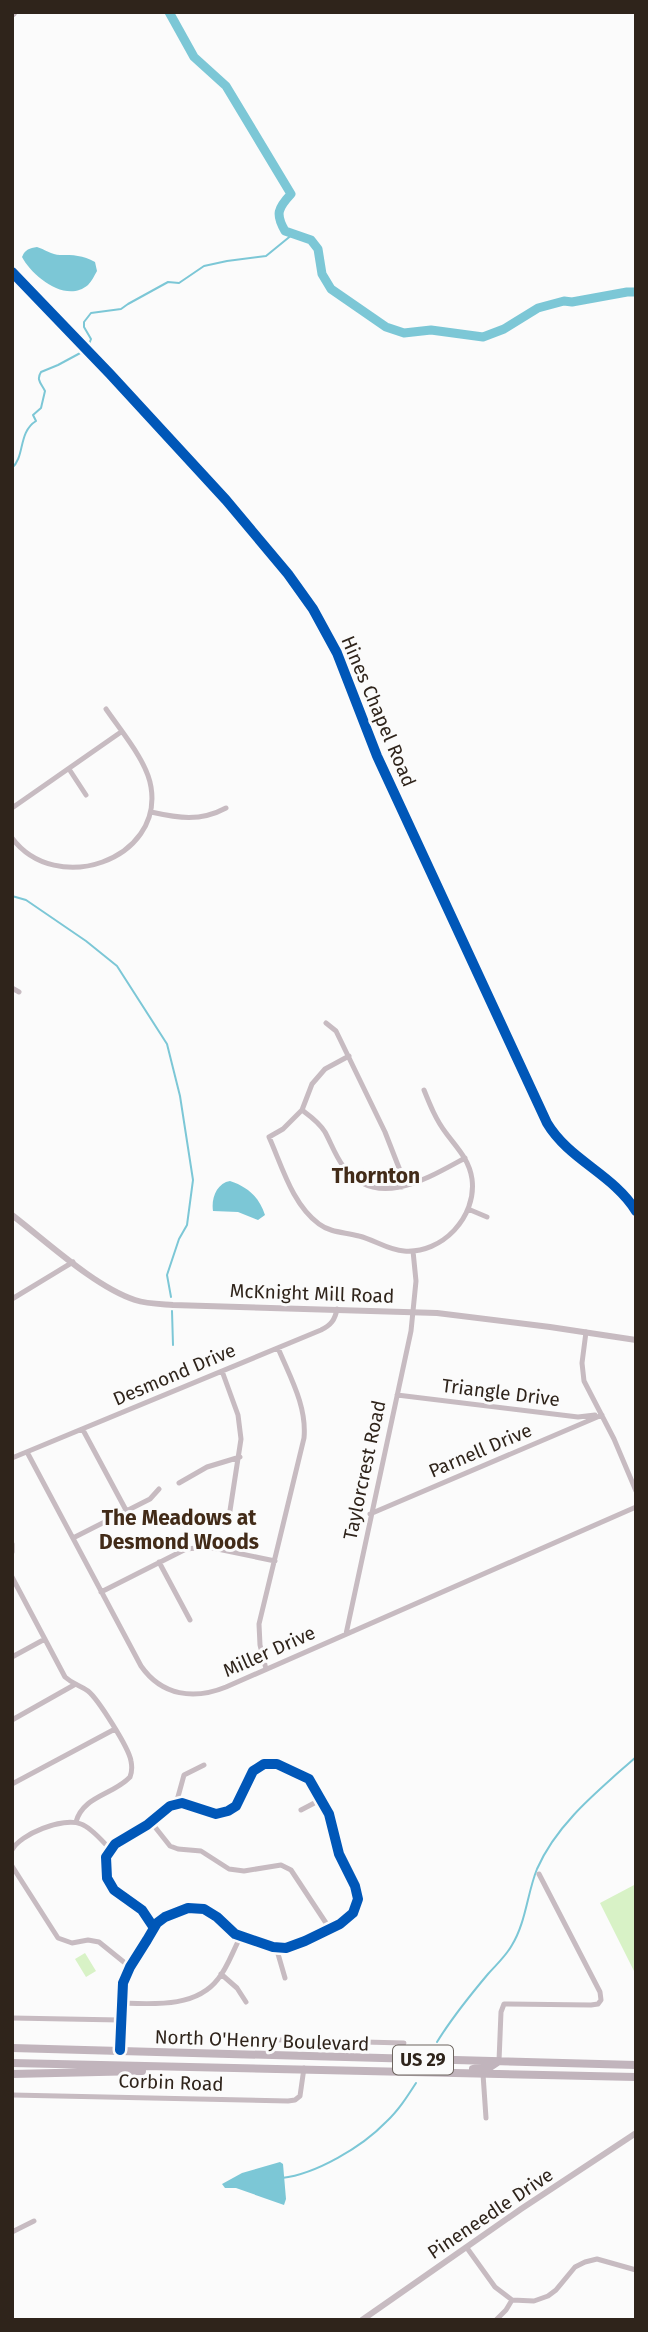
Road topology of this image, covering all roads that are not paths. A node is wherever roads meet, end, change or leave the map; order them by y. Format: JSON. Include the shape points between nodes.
{"nodes":[{"id":1,"x":12,"y":272,"type":"edge"},
{"id":2,"x":106,"y":709,"type":"dead end"},
{"id":3,"x":121,"y":732,"type":"junction"},
{"id":4,"x":69,"y":769,"type":"junction"},
{"id":5,"x":86,"y":795,"type":"dead end"},
{"id":6,"x":12,"y":808,"type":"edge"},
{"id":7,"x":226,"y":808,"type":"dead end"},
{"id":8,"x":151,"y":812,"type":"junction"},
{"id":9,"x":12,"y":838,"type":"edge"},
{"id":10,"x":12,"y":988,"type":"edge"},
{"id":11,"x":19,"y":992,"type":"dead end"},
{"id":12,"x":326,"y":1023,"type":"dead end"},
{"id":13,"x":349,"y":1056,"type":"junction"},
{"id":14,"x":424,"y":1090,"type":"dead end"},
{"id":15,"x":302,"y":1110,"type":"junction"},
{"id":16,"x":464,"y":1158,"type":"junction"},
{"id":17,"x":402,"y":1187,"type":"junction"},
{"id":18,"x":468,"y":1209,"type":"junction"},
{"id":19,"x":636,"y":1211,"type":"edge"},
{"id":20,"x":12,"y":1215,"type":"edge"},
{"id":21,"x":487,"y":1217,"type":"dead end"},
{"id":22,"x":413,"y":1251,"type":"junction"},
{"id":23,"x":73,"y":1262,"type":"junction"},
{"id":24,"x":12,"y":1299,"type":"edge"},
{"id":25,"x":337,"y":1309,"type":"junction"},
{"id":26,"x":414,"y":1312,"type":"junction"},
{"id":27,"x":586,"y":1332,"type":"junction"},
{"id":28,"x":636,"y":1340,"type":"edge"},
{"id":29,"x":278,"y":1348,"type":"junction"},
{"id":30,"x":222,"y":1371,"type":"junction"},
{"id":31,"x":397,"y":1395,"type":"junction"},
{"id":32,"x":602,"y":1415,"type":"junction"},
{"id":33,"x":83,"y":1430,"type":"junction"},
{"id":34,"x":27,"y":1452,"type":"junction"},
{"id":35,"x":240,"y":1457,"type":"junction"},
{"id":36,"x":12,"y":1458,"type":"edge"},
{"id":37,"x":179,"y":1483,"type":"dead end"},
{"id":38,"x":159,"y":1489,"type":"dead end"},
{"id":39,"x":636,"y":1491,"type":"edge"},
{"id":40,"x":636,"y":1507,"type":"edge"},
{"id":41,"x":127,"y":1511,"type":"junction"},
{"id":42,"x":370,"y":1514,"type":"junction"},
{"id":43,"x":229,"y":1517,"type":"dead end"},
{"id":44,"x":73,"y":1538,"type":"junction"},
{"id":45,"x":12,"y":1544,"type":"edge"},
{"id":46,"x":12,"y":1552,"type":"edge"},
{"id":47,"x":275,"y":1561,"type":"junction"},
{"id":48,"x":159,"y":1562,"type":"junction"},
{"id":49,"x":12,"y":1577,"type":"edge"},
{"id":50,"x":15,"y":1590,"type":"edge"},
{"id":51,"x":102,"y":1592,"type":"junction"},
{"id":52,"x":190,"y":1620,"type":"dead end"},
{"id":53,"x":346,"y":1634,"type":"junction"},
{"id":54,"x":45,"y":1639,"type":"junction"},
{"id":55,"x":12,"y":1657,"type":"edge"},
{"id":56,"x":266,"y":1669,"type":"junction"},
{"id":57,"x":74,"y":1685,"type":"junction"},
{"id":58,"x":12,"y":1720,"type":"edge"},
{"id":59,"x":115,"y":1729,"type":"junction"},
{"id":60,"x":204,"y":1765,"type":"dead end"},
{"id":61,"x":12,"y":1784,"type":"edge"},
{"id":62,"x":322,"y":1799,"type":"junction"},
{"id":63,"x":176,"y":1804,"type":"junction"},
{"id":64,"x":301,"y":1811,"type":"dead end"},
{"id":65,"x":76,"y":1822,"type":"junction"},
{"id":66,"x":150,"y":1822,"type":"junction"},
{"id":67,"x":110,"y":1849,"type":"junction"},
{"id":68,"x":12,"y":1850,"type":"edge"},
{"id":69,"x":12,"y":1866,"type":"edge"},
{"id":70,"x":539,"y":1874,"type":"dead end"},
{"id":71,"x":154,"y":1927,"type":"junction"},
{"id":72,"x":330,"y":1929,"type":"junction"},
{"id":73,"x":241,"y":1936,"type":"junction"},
{"id":74,"x":276,"y":1947,"type":"junction"},
{"id":75,"x":130,"y":1967,"type":"junction"},
{"id":76,"x":221,"y":1975,"type":"junction"},
{"id":77,"x":285,"y":1978,"type":"dead end"},
{"id":78,"x":246,"y":2002,"type":"dead end"},
{"id":79,"x":121,"y":2003,"type":"junction"},
{"id":80,"x":12,"y":2018,"type":"edge"},
{"id":81,"x":120,"y":2021,"type":"junction"},
{"id":82,"x":239,"y":2039,"type":"dead end"},
{"id":83,"x":304,"y":2040,"type":"junction"},
{"id":84,"x":404,"y":2043,"type":"dead end"},
{"id":85,"x":12,"y":2049,"type":"edge"},
{"id":86,"x":120,"y":2050,"type":"junction"},
{"id":87,"x":303,"y":2057,"type":"junction"},
{"id":88,"x":385,"y":2060,"type":"junction"},
{"id":89,"x":499,"y":2061,"type":"junction"},
{"id":90,"x":12,"y":2063,"type":"edge"},
{"id":91,"x":636,"y":2065,"type":"edge"},
{"id":92,"x":208,"y":2067,"type":"junction"},
{"id":93,"x":304,"y":2068,"type":"junction"},
{"id":94,"x":431,"y":2072,"type":"junction"},
{"id":95,"x":12,"y":2074,"type":"edge"},
{"id":96,"x":483,"y":2074,"type":"junction"},
{"id":97,"x":636,"y":2077,"type":"edge"},
{"id":98,"x":12,"y":2095,"type":"edge"},
{"id":99,"x":486,"y":2118,"type":"dead end"},
{"id":100,"x":636,"y":2133,"type":"edge"},
{"id":101,"x":34,"y":2221,"type":"dead end"},
{"id":102,"x":12,"y":2232,"type":"edge"},
{"id":103,"x":467,"y":2248,"type":"junction"},
{"id":104,"x":636,"y":2270,"type":"edge"},
{"id":105,"x":512,"y":2300,"type":"junction"},
{"id":106,"x":362,"y":2320,"type":"edge"},
{"id":107,"x":496,"y":2320,"type":"edge"}],
"edges":[{"from":1,"to":19,"type":"street","name":"Hines Chapel Road","via":[[226,500],[317,616],[337,653],[386,777],[547,1123],[564,1146],[618,1188]]},
{"from":2,"to":3,"type":"street"},
{"from":3,"to":4,"type":"street"},
{"from":3,"to":8,"type":"street","via":[[149,777]]},
{"from":4,"to":5,"type":"street"},
{"from":4,"to":6,"type":"street"},
{"from":7,"to":8,"type":"street","via":[[194,819]]},
{"from":8,"to":9,"type":"street","via":[[128,848],[79,868],[44,863],[29,856]]},
{"from":10,"to":11,"type":"street"},
{"from":12,"to":13,"type":"street","via":[[336,1031]]},
{"from":13,"to":15,"type":"street","via":[[325,1069]]},
{"from":13,"to":17,"type":"street","via":[[385,1132]]},
{"from":14,"to":16,"type":"street"},
{"from":15,"to":17,"type":"street","via":[[324,1130],[342,1166],[356,1179],[385,1188]]},
{"from":15,"to":22,"type":"street","via":[[269,1137],[301,1205],[331,1231]]},
{"from":16,"to":17,"type":"street"},
{"from":16,"to":18,"type":"street","via":[[472,1179]]},
{"from":18,"to":21,"type":"street"},
{"from":18,"to":22,"type":"street","via":[[448,1237]]},
{"from":20,"to":23,"type":"street","name":"McKnight Mill Road"},
{"from":22,"to":26,"type":"street","name":"Taylorcrest Road"},
{"from":23,"to":24,"type":"street"},
{"from":23,"to":25,"type":"street","name":"McKnight Mill Road","via":[[103,1284],[141,1301]]},
{"from":25,"to":26,"type":"street","name":"McKnight Mill Road"},
{"from":25,"to":29,"type":"street","name":"Desmond Drive","via":[[330,1326]]},
{"from":26,"to":27,"type":"street","name":"McKnight Mill Road"},
{"from":26,"to":31,"type":"street","name":"Taylorcrest Road"},
{"from":27,"to":28,"type":"street","name":"McKnight Mill Road"},
{"from":27,"to":32,"type":"street","via":[[583,1375]]},
{"from":29,"to":30,"type":"street","name":"Desmond Drive"},
{"from":29,"to":47,"type":"street","via":[[305,1426]]},
{"from":30,"to":33,"type":"street","name":"Desmond Drive"},
{"from":30,"to":35,"type":"street","via":[[238,1415]]},
{"from":31,"to":32,"type":"street","name":"Triangle Drive","via":[[578,1417]]},
{"from":31,"to":42,"type":"street","name":"Taylorcrest Road"},
{"from":32,"to":39,"type":"street"},
{"from":32,"to":42,"type":"street","name":"Parnell Drive"},
{"from":33,"to":34,"type":"street","name":"Desmond Drive"},
{"from":33,"to":41,"type":"street"},
{"from":34,"to":36,"type":"street","name":"Desmond Drive"},
{"from":34,"to":44,"type":"street","name":"Miller Drive"},
{"from":35,"to":37,"type":"street","via":[[207,1467]]},
{"from":35,"to":43,"type":"street"},
{"from":38,"to":41,"type":"street","via":[[155,1496]]},
{"from":40,"to":53,"type":"street","name":"Miller Drive"},
{"from":41,"to":44,"type":"street"},
{"from":42,"to":53,"type":"street","name":"Taylorcrest Road"},
{"from":44,"to":51,"type":"street","name":"Miller Drive"},
{"from":45,"to":46,"type":"street"},
{"from":47,"to":48,"type":"street","via":[[197,1548]]},
{"from":47,"to":56,"type":"street","via":[[259,1624]]},
{"from":48,"to":51,"type":"street"},
{"from":48,"to":52,"type":"street"},
{"from":49,"to":50,"type":"street"},
{"from":50,"to":54,"type":"street"},
{"from":51,"to":56,"type":"street","name":"Miller Drive","via":[[141,1666],[164,1688],[190,1696],[213,1693]]},
{"from":53,"to":56,"type":"street","name":"Miller Drive"},
{"from":54,"to":55,"type":"street"},
{"from":54,"to":57,"type":"street"},
{"from":57,"to":58,"type":"street"},
{"from":57,"to":59,"type":"street","via":[[91,1693]]},
{"from":59,"to":61,"type":"street"},
{"from":59,"to":65,"type":"street","via":[[131,1758],[130,1777],[85,1805]]},
{"from":60,"to":63,"type":"street","via":[[184,1776]]},
{"from":62,"to":63,"type":"street","via":[[305,1776],[269,1763],[253,1772],[236,1806],[228,1811],[217,1814]]},
{"from":62,"to":64,"type":"street"},
{"from":62,"to":72,"type":"street","via":[[339,1854],[358,1894],[353,1913]]},
{"from":63,"to":66,"type":"street"},
{"from":65,"to":67,"type":"street"},
{"from":65,"to":68,"type":"street","via":[[51,1825],[21,1839]]},
{"from":66,"to":67,"type":"street"},
{"from":66,"to":72,"type":"street","via":[[170,1846],[201,1851],[229,1869],[281,1866],[291,1870]]},
{"from":67,"to":71,"type":"street","via":[[105,1867],[108,1881],[142,1910]]},
{"from":69,"to":75,"type":"street","via":[[58,1938],[72,1943],[99,1942]]},
{"from":70,"to":89,"type":"street","via":[[601,2000],[591,2006],[504,2004]]},
{"from":71,"to":73,"type":"street","via":[[172,1913],[195,1907]]},
{"from":71,"to":75,"type":"street"},
{"from":72,"to":74,"type":"street","via":[[294,1946]]},
{"from":73,"to":74,"type":"street"},
{"from":73,"to":76,"type":"street"},
{"from":74,"to":77,"type":"street"},
{"from":75,"to":79,"type":"street"},
{"from":76,"to":78,"type":"street"},
{"from":76,"to":79,"type":"street","via":[[207,1989],[177,2003]]},
{"from":79,"to":81,"type":"street"},
{"from":80,"to":81,"type":"street"},
{"from":81,"to":86,"type":"street"},
{"from":82,"to":83,"type":"street"},
{"from":83,"to":84,"type":"street"},
{"from":83,"to":87,"type":"street"},
{"from":85,"to":86,"type":"highway","name":"North O'Henry Boulevard","number":"US 29"},
{"from":86,"to":87,"type":"highway","name":"North O'Henry Boulevard","number":"US 29"},
{"from":87,"to":88,"type":"highway","name":"North O'Henry Boulevard","number":"US 29"},
{"from":88,"to":89,"type":"highway","name":"North O'Henry Boulevard","number":"US 29"},
{"from":88,"to":93,"type":"highway","via":[[312,2063]]},
{"from":89,"to":91,"type":"highway","name":"North O'Henry Boulevard","number":"US 29"},
{"from":89,"to":94,"type":"highway","via":[[490,2067]]},
{"from":90,"to":92,"type":"highway","name":"North O'Henry Boulevard","number":"US 29"},
{"from":92,"to":93,"type":"highway","name":"North O'Henry Boulevard","number":"US 29"},
{"from":92,"to":95,"type":"highway"},
{"from":93,"to":94,"type":"highway","name":"North O'Henry Boulevard","number":"US 29"},
{"from":93,"to":98,"type":"street","name":"Corbin Road","via":[[300,2096],[288,2101]]},
{"from":94,"to":96,"type":"highway","name":"North O'Henry Boulevard","number":"US 29"},
{"from":96,"to":97,"type":"highway","name":"North O'Henry Boulevard","number":"US 29"},
{"from":96,"to":99,"type":"street"},
{"from":100,"to":103,"type":"street","name":"Pineneedle Drive"},
{"from":101,"to":102,"type":"street"},
{"from":103,"to":105,"type":"street","via":[[495,2287]]},
{"from":103,"to":106,"type":"street","name":"Pineneedle Drive"},
{"from":104,"to":105,"type":"street","via":[[597,2259],[575,2267],[548,2297]]},
{"from":105,"to":107,"type":"street"}]}
